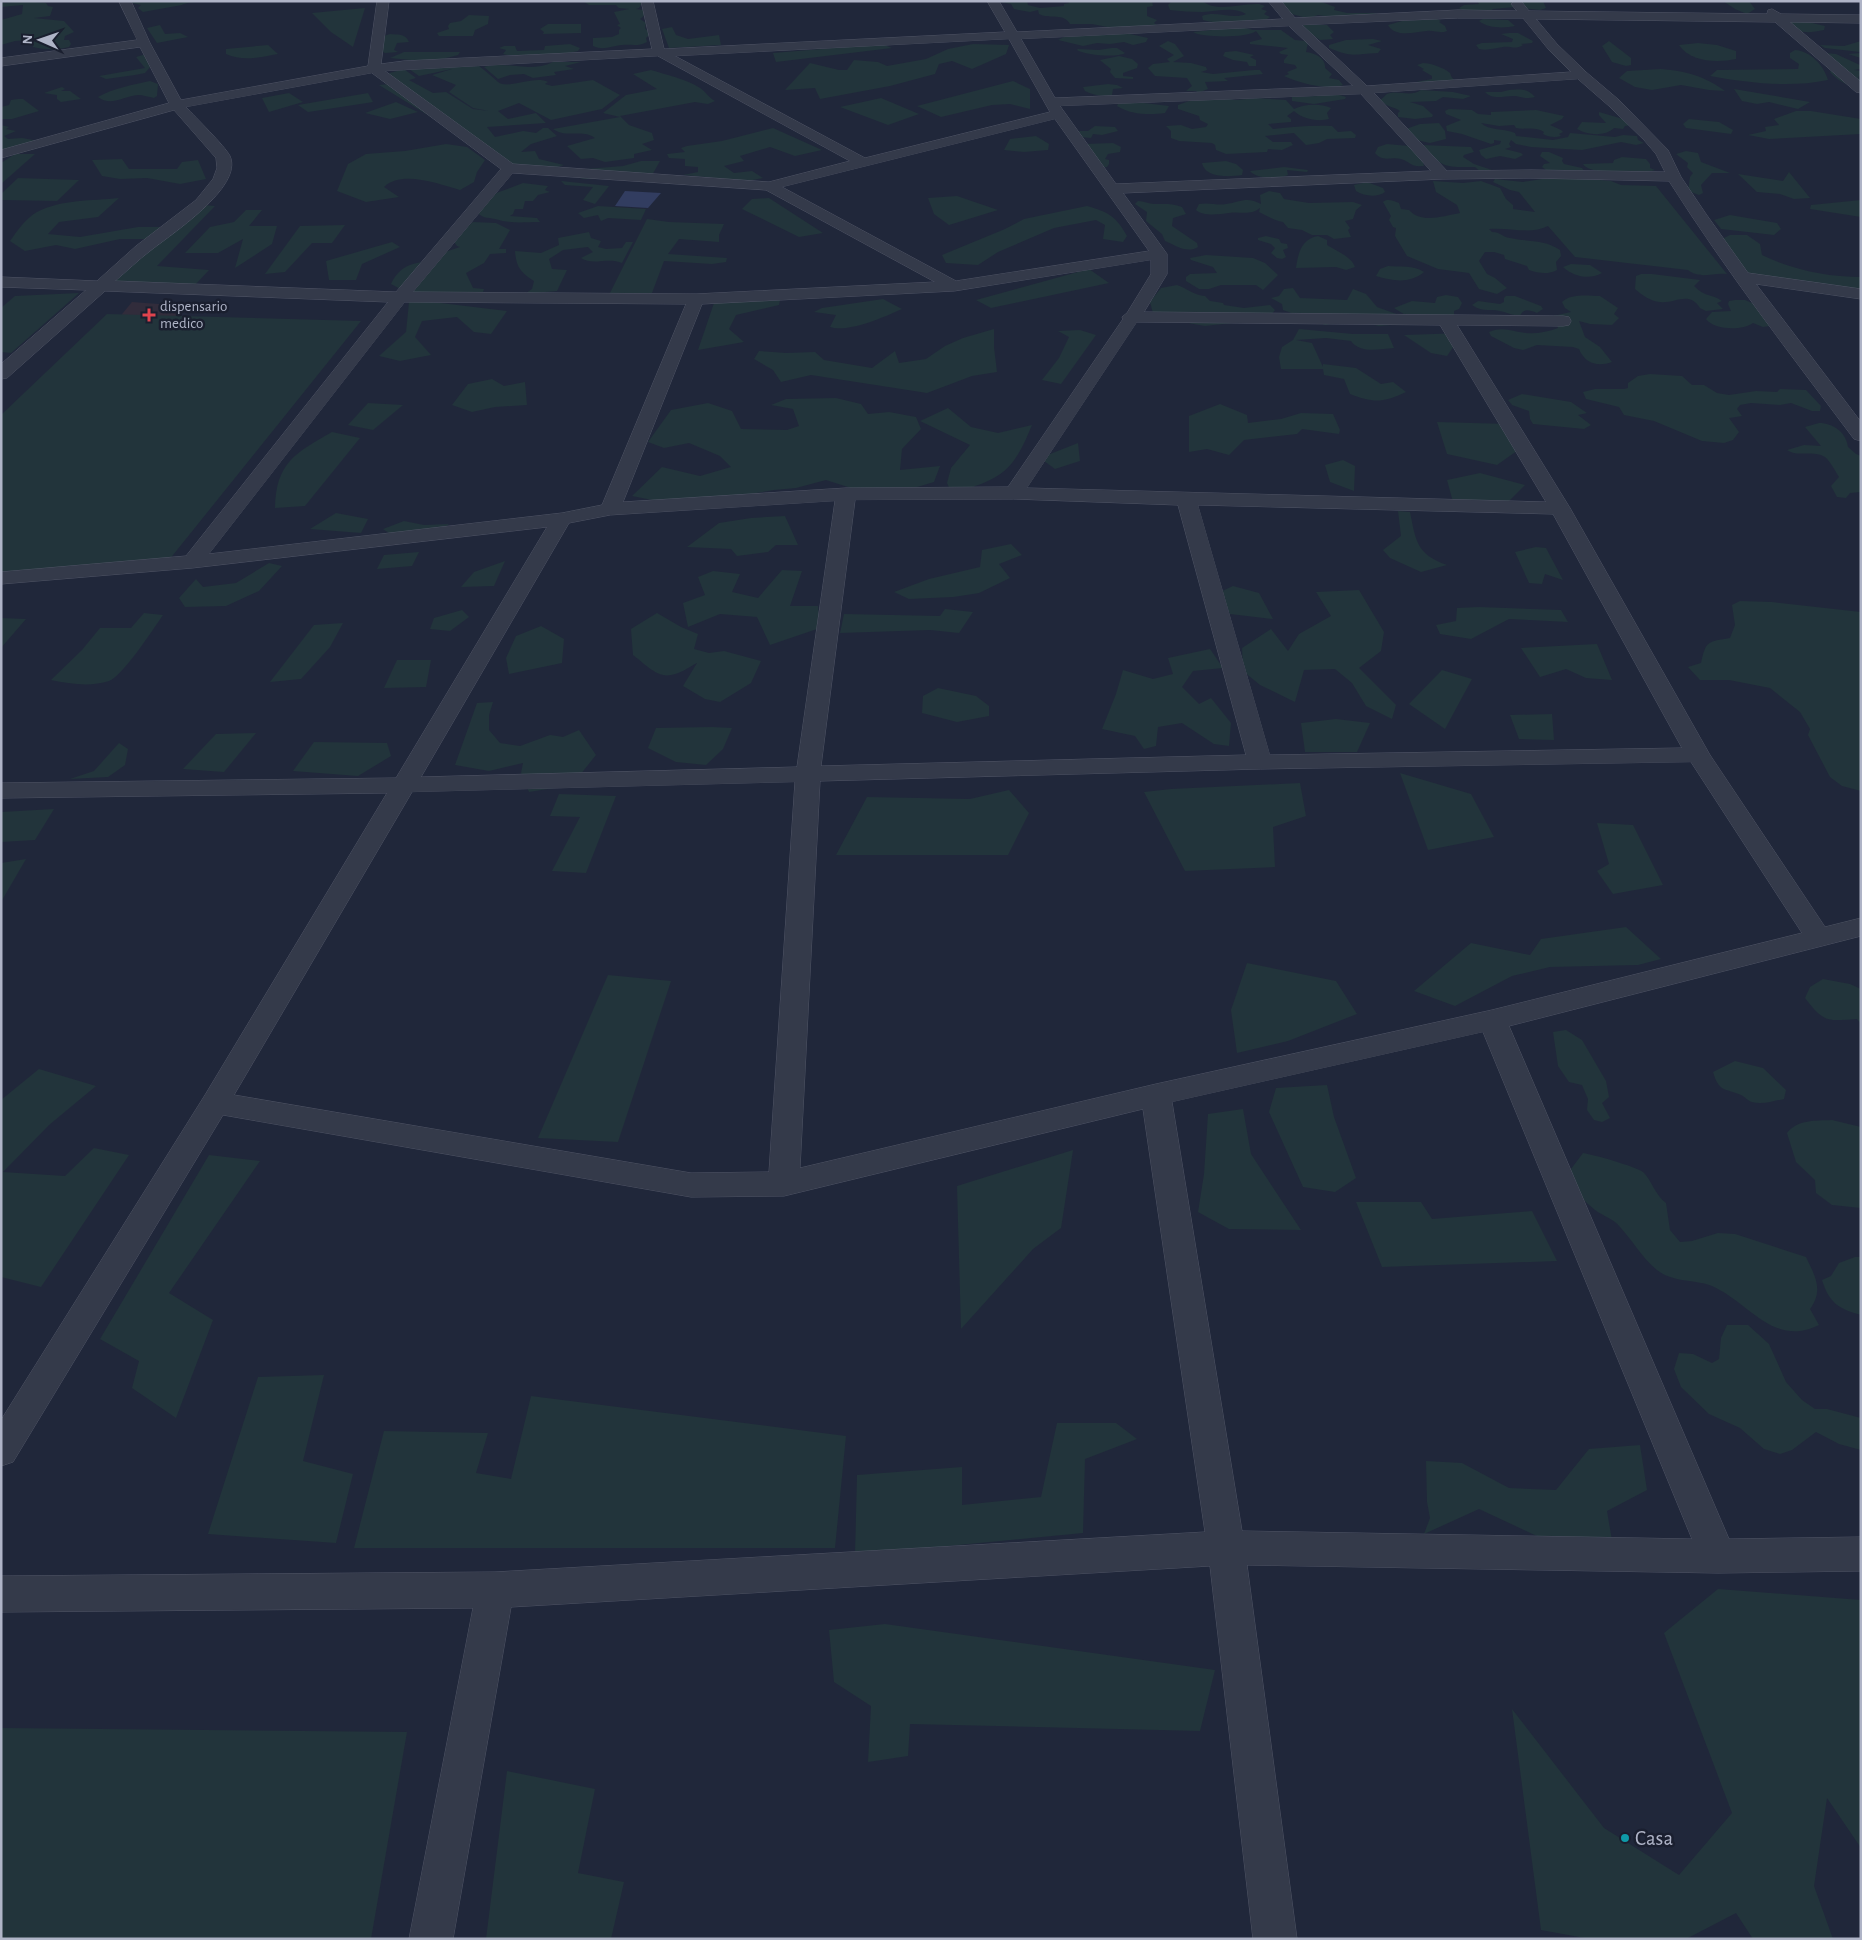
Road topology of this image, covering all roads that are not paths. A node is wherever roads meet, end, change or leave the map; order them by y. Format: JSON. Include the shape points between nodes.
{"nodes":[{"id":1,"x":125,"y":1,"type":"edge"},
{"id":2,"x":383,"y":1,"type":"edge"},
{"id":3,"x":647,"y":1,"type":"edge"},
{"id":4,"x":992,"y":1,"type":"edge"},
{"id":5,"x":1274,"y":1,"type":"edge"},
{"id":6,"x":1557,"y":1,"type":"edge"},
{"id":7,"x":1761,"y":2,"type":"edge"},
{"id":8,"x":1520,"y":8,"type":"edge"},
{"id":9,"x":1566,"y":14,"type":"junction"},
{"id":10,"x":1776,"y":18,"type":"junction"},
{"id":11,"x":1861,"y":19,"type":"edge"},
{"id":12,"x":1291,"y":21,"type":"junction"},
{"id":13,"x":1014,"y":35,"type":"junction"},
{"id":14,"x":144,"y":43,"type":"junction"},
{"id":15,"x":659,"y":52,"type":"junction"},
{"id":16,"x":1,"y":62,"type":"edge"},
{"id":17,"x":374,"y":69,"type":"junction"},
{"id":18,"x":1580,"y":75,"type":"junction"},
{"id":19,"x":1861,"y":89,"type":"edge"},
{"id":20,"x":1364,"y":90,"type":"junction"},
{"id":21,"x":176,"y":105,"type":"junction"},
{"id":22,"x":1054,"y":108,"type":"junction"},
{"id":23,"x":1,"y":154,"type":"edge"},
{"id":24,"x":862,"y":162,"type":"junction"},
{"id":25,"x":509,"y":168,"type":"junction"},
{"id":26,"x":1443,"y":175,"type":"junction"},
{"id":27,"x":1674,"y":177,"type":"junction"},
{"id":28,"x":769,"y":186,"type":"junction"},
{"id":29,"x":1112,"y":189,"type":"junction"},
{"id":30,"x":1159,"y":254,"type":"junction"},
{"id":31,"x":1743,"y":277,"type":"junction"},
{"id":32,"x":1,"y":282,"type":"edge"},
{"id":33,"x":100,"y":286,"type":"junction"},
{"id":34,"x":954,"y":286,"type":"junction"},
{"id":35,"x":1861,"y":294,"type":"edge"},
{"id":36,"x":400,"y":297,"type":"junction"},
{"id":37,"x":696,"y":299,"type":"junction"},
{"id":38,"x":1130,"y":317,"type":"junction"},
{"id":39,"x":1563,"y":320,"type":"dead end"},
{"id":40,"x":1446,"y":321,"type":"junction"},
{"id":41,"x":1,"y":374,"type":"edge"},
{"id":42,"x":1861,"y":435,"type":"edge"},
{"id":43,"x":1014,"y":492,"type":"junction"},
{"id":44,"x":846,"y":494,"type":"junction"},
{"id":45,"x":1186,"y":500,"type":"junction"},
{"id":46,"x":1560,"y":508,"type":"junction"},
{"id":47,"x":610,"y":509,"type":"junction"},
{"id":48,"x":562,"y":519,"type":"junction"},
{"id":49,"x":192,"y":562,"type":"junction"},
{"id":50,"x":1,"y":578,"type":"edge"},
{"id":51,"x":1698,"y":756,"type":"junction"},
{"id":52,"x":1260,"y":762,"type":"junction"},
{"id":53,"x":808,"y":774,"type":"junction"},
{"id":54,"x":406,"y":785,"type":"junction"},
{"id":55,"x":1,"y":790,"type":"edge"},
{"id":56,"x":1861,"y":927,"type":"edge"},
{"id":57,"x":1819,"y":938,"type":"junction"},
{"id":58,"x":1492,"y":1020,"type":"junction"},
{"id":59,"x":1156,"y":1096,"type":"junction"},
{"id":60,"x":215,"y":1103,"type":"junction"},
{"id":61,"x":784,"y":1184,"type":"junction"},
{"id":62,"x":1,"y":1451,"type":"edge"},
{"id":63,"x":1226,"y":1548,"type":"junction"},
{"id":64,"x":1861,"y":1554,"type":"edge"},
{"id":65,"x":1718,"y":1556,"type":"junction"},
{"id":66,"x":496,"y":1590,"type":"junction"},
{"id":67,"x":1,"y":1594,"type":"edge"},
{"id":68,"x":431,"y":1939,"type":"edge"},
{"id":69,"x":1275,"y":1939,"type":"edge"}],
"edges":[{"from":1,"to":14,"type":"street"},
{"from":2,"to":17,"type":"street"},
{"from":3,"to":15,"type":"street"},
{"from":4,"to":13,"type":"street"},
{"from":5,"to":12,"type":"street"},
{"from":6,"to":9,"type":"street"},
{"from":7,"to":10,"type":"street"},
{"from":8,"to":9,"type":"street"},
{"from":8,"to":12,"type":"street"},
{"from":8,"to":18,"type":"street"},
{"from":9,"to":10,"type":"street"},
{"from":10,"to":11,"type":"street"},
{"from":10,"to":19,"type":"street"},
{"from":12,"to":13,"type":"street"},
{"from":12,"to":20,"type":"street"},
{"from":13,"to":15,"type":"street"},
{"from":13,"to":22,"type":"street"},
{"from":14,"to":16,"type":"street"},
{"from":14,"to":21,"type":"street"},
{"from":15,"to":17,"type":"street"},
{"from":15,"to":24,"type":"street"},
{"from":17,"to":21,"type":"street"},
{"from":17,"to":25,"type":"street"},
{"from":18,"to":20,"type":"street"},
{"from":18,"to":27,"type":"street","via":[[1649,137],[1663,153]]},
{"from":20,"to":22,"type":"street"},
{"from":20,"to":26,"type":"street"},
{"from":21,"to":23,"type":"street"},
{"from":21,"to":33,"type":"street","via":[[223,157],[220,180],[201,203]]},
{"from":22,"to":24,"type":"street"},
{"from":22,"to":29,"type":"street"},
{"from":24,"to":28,"type":"street"},
{"from":25,"to":28,"type":"street"},
{"from":25,"to":36,"type":"street"},
{"from":26,"to":27,"type":"street"},
{"from":26,"to":29,"type":"street"},
{"from":27,"to":31,"type":"street"},
{"from":28,"to":34,"type":"street"},
{"from":29,"to":30,"type":"street"},
{"from":30,"to":34,"type":"street"},
{"from":30,"to":38,"type":"street","via":[[1159,274]]},
{"from":31,"to":35,"type":"street"},
{"from":31,"to":42,"type":"street"},
{"from":32,"to":33,"type":"street"},
{"from":33,"to":36,"type":"street"},
{"from":33,"to":41,"type":"street"},
{"from":34,"to":37,"type":"street"},
{"from":36,"to":37,"type":"street"},
{"from":36,"to":49,"type":"street"},
{"from":37,"to":47,"type":"street"},
{"from":38,"to":40,"type":"street"},
{"from":38,"to":43,"type":"street"},
{"from":39,"to":40,"type":"street"},
{"from":40,"to":46,"type":"street"},
{"from":43,"to":44,"type":"street"},
{"from":43,"to":45,"type":"street"},
{"from":44,"to":47,"type":"street"},
{"from":44,"to":53,"type":"street"},
{"from":45,"to":46,"type":"street"},
{"from":45,"to":52,"type":"street"},
{"from":46,"to":51,"type":"street"},
{"from":47,"to":48,"type":"street"},
{"from":48,"to":49,"type":"street"},
{"from":48,"to":54,"type":"street"},
{"from":49,"to":50,"type":"street"},
{"from":51,"to":52,"type":"street"},
{"from":51,"to":57,"type":"street"},
{"from":52,"to":53,"type":"street"},
{"from":53,"to":54,"type":"street"},
{"from":53,"to":61,"type":"street"},
{"from":54,"to":55,"type":"street"},
{"from":54,"to":60,"type":"street"},
{"from":56,"to":57,"type":"street"},
{"from":57,"to":58,"type":"street"},
{"from":58,"to":59,"type":"street"},
{"from":58,"to":65,"type":"street"},
{"from":59,"to":61,"type":"street"},
{"from":59,"to":63,"type":"street"},
{"from":60,"to":61,"type":"street","via":[[691,1185]]},
{"from":60,"to":62,"type":"street"},
{"from":63,"to":65,"type":"street"},
{"from":63,"to":66,"type":"street"},
{"from":63,"to":69,"type":"street"},
{"from":64,"to":65,"type":"street"},
{"from":66,"to":67,"type":"street"},
{"from":66,"to":68,"type":"street"}]}
